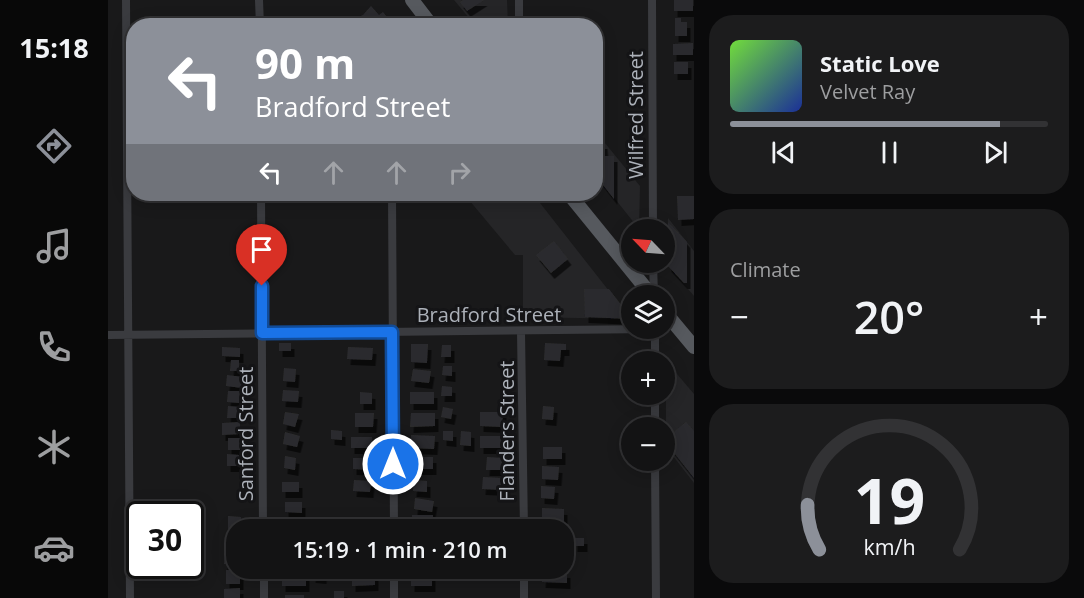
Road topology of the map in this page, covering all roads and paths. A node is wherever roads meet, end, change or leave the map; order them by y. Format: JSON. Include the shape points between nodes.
{"nodes":[{"id":1,"x":126,"y":0,"type":"edge"},
{"id":2,"x":260,"y":0,"type":"edge"},
{"id":3,"x":412,"y":0,"type":"edge"},
{"id":4,"x":519,"y":0,"type":"edge"},
{"id":5,"x":652,"y":0,"type":"edge"},
{"id":6,"x":126,"y":18,"type":"edge"},
{"id":7,"x":260,"y":18,"type":"edge"},
{"id":8,"x":426,"y":18,"type":"edge"},
{"id":9,"x":519,"y":18,"type":"edge"},
{"id":10,"x":127,"y":201,"type":"edge"},
{"id":11,"x":261,"y":201,"type":"edge"},
{"id":12,"x":392,"y":201,"type":"edge"},
{"id":13,"x":575,"y":201,"type":"edge"},
{"id":14,"x":653,"y":219,"type":"edge"},
{"id":15,"x":644,"y":285,"type":"edge"},
{"id":16,"x":675,"y":324,"type":"edge"},
{"id":17,"x":621,"y":330,"type":"edge"},
{"id":18,"x":392,"y":332,"type":"junction"},
{"id":19,"x":521,"y":332,"type":"junction"},
{"id":20,"x":262,"y":333,"type":"junction"},
{"id":21,"x":128,"y":334,"type":"junction"},
{"id":22,"x":108,"y":335,"type":"edge"},
{"id":23,"x":694,"y":347,"type":"edge"},
{"id":24,"x":655,"y":471,"type":"edge"},
{"id":25,"x":263,"y":519,"type":"edge"},
{"id":26,"x":394,"y":519,"type":"edge"},
{"id":27,"x":524,"y":519,"type":"edge"},
{"id":28,"x":264,"y":579,"type":"edge"},
{"id":29,"x":394,"y":579,"type":"edge"},
{"id":30,"x":524,"y":579,"type":"edge"},
{"id":31,"x":130,"y":598,"type":"edge"},
{"id":32,"x":264,"y":598,"type":"edge"},
{"id":33,"x":394,"y":598,"type":"edge"},
{"id":34,"x":524,"y":598,"type":"edge"},
{"id":35,"x":656,"y":598,"type":"edge"}],
"edges":[{"from":1,"to":6,"type":"street"},
{"from":2,"to":7,"type":"street"},
{"from":3,"to":8,"type":"main road"},
{"from":4,"to":9,"type":"street"},
{"from":5,"to":14,"type":"street","name":"Wilfred Street"},
{"from":10,"to":21,"type":"street"},
{"from":11,"to":20,"type":"street","name":"Sanford Street"},
{"from":12,"to":18,"type":"street"},
{"from":13,"to":15,"type":"main road"},
{"from":16,"to":23,"type":"main road"},
{"from":17,"to":19,"type":"street","name":"Bradford Street"},
{"from":18,"to":19,"type":"street","name":"Bradford Street"},
{"from":18,"to":20,"type":"street","name":"Bradford Street"},
{"from":18,"to":26,"type":"street"},
{"from":19,"to":27,"type":"street","name":"Flanders Street"},
{"from":20,"to":21,"type":"street","name":"Bradford Street"},
{"from":20,"to":25,"type":"street","name":"Sanford Street"},
{"from":21,"to":22,"type":"street","name":"Bradford Street"},
{"from":21,"to":31,"type":"street"},
{"from":24,"to":35,"type":"street"},
{"from":28,"to":32,"type":"street"},
{"from":29,"to":33,"type":"street"},
{"from":30,"to":34,"type":"street"}]}
